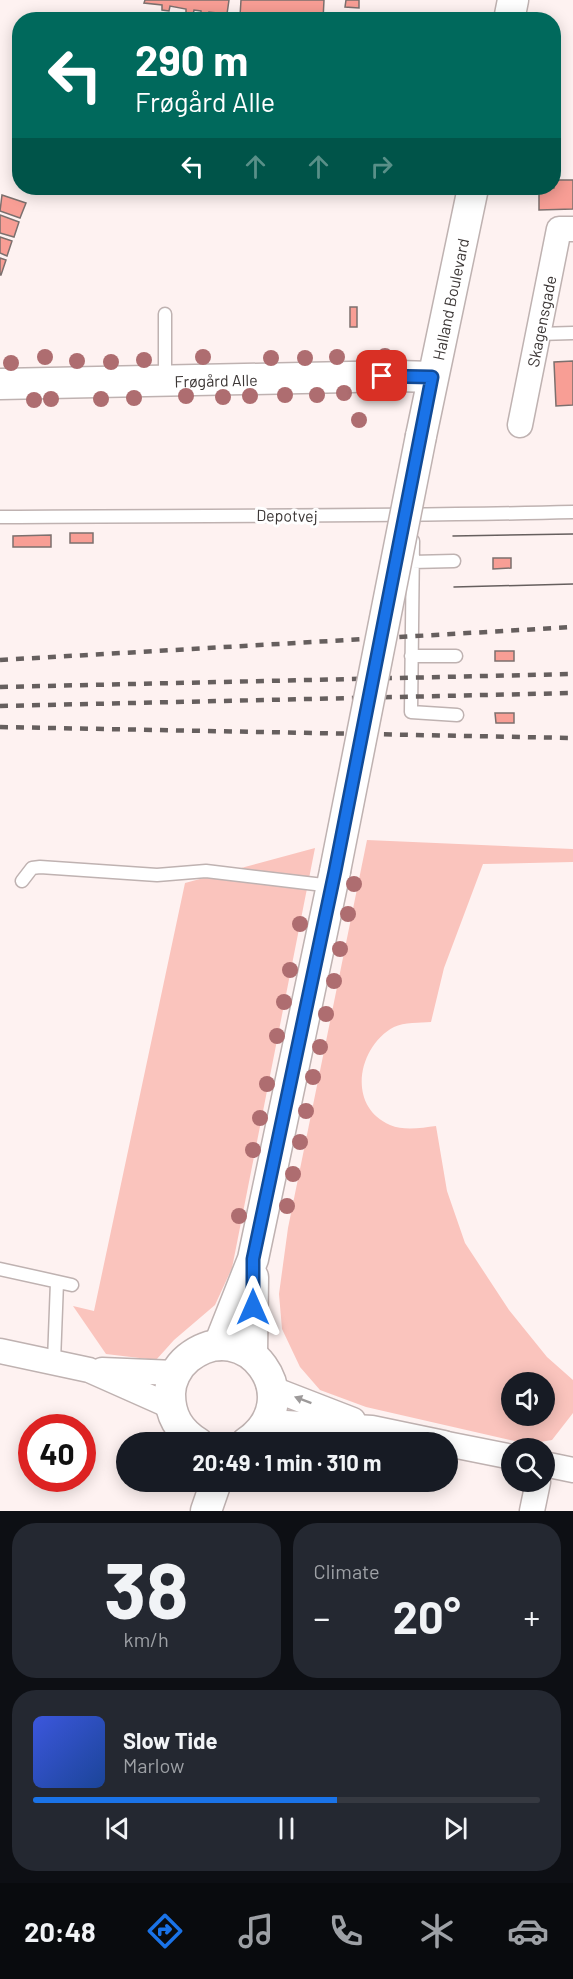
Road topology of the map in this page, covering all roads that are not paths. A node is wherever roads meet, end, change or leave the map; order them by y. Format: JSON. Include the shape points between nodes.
{"nodes":[{"id":1,"x":471,"y":195,"type":"edge"},
{"id":2,"x":573,"y":229,"type":"edge"},
{"id":3,"x":165,"y":314,"type":"dead end"},
{"id":4,"x":573,"y":333,"type":"edge"},
{"id":5,"x":538,"y":334,"type":"junction"},
{"id":6,"x":432,"y":377,"type":"junction"},
{"id":7,"x":165,"y":381,"type":"junction"},
{"id":8,"x":0,"y":384,"type":"edge"},
{"id":9,"x":520,"y":425,"type":"dead end"},
{"id":10,"x":573,"y":512,"type":"edge"},
{"id":11,"x":414,"y":516,"type":"junction"},
{"id":12,"x":0,"y":517,"type":"edge"},
{"id":13,"x":412,"y":561,"type":"junction"},
{"id":14,"x":454,"y":561,"type":"dead end"},
{"id":15,"x":411,"y":656,"type":"junction"},
{"id":16,"x":456,"y":656,"type":"dead end"},
{"id":17,"x":457,"y":715,"type":"dead end"},
{"id":18,"x":333,"y":878,"type":"junction"},
{"id":19,"x":22,"y":880,"type":"dead end"},
{"id":20,"x":253,"y":1259,"type":"junction"},
{"id":21,"x":0,"y":1269,"type":"edge"},
{"id":22,"x":57,"y":1282,"type":"junction"},
{"id":23,"x":72,"y":1285,"type":"dead end"},
{"id":24,"x":219,"y":1346,"type":"junction"},
{"id":25,"x":0,"y":1351,"type":"edge"},
{"id":26,"x":252,"y":1355,"type":"junction"},
{"id":27,"x":54,"y":1361,"type":"junction"},
{"id":28,"x":89,"y":1370,"type":"junction"},
{"id":29,"x":175,"y":1373,"type":"junction"},
{"id":30,"x":273,"y":1389,"type":"junction"},
{"id":31,"x":170,"y":1406,"type":"junction"},
{"id":32,"x":267,"y":1422,"type":"junction"},
{"id":33,"x":372,"y":1428,"type":"junction"},
{"id":34,"x":184,"y":1432,"type":"edge"},
{"id":35,"x":260,"y":1432,"type":"edge"},
{"id":36,"x":392,"y":1432,"type":"edge"},
{"id":37,"x":458,"y":1446,"type":"edge"},
{"id":38,"x":501,"y":1455,"type":"edge"},
{"id":39,"x":555,"y":1466,"type":"edge"},
{"id":40,"x":573,"y":1470,"type":"edge"},
{"id":41,"x":201,"y":1492,"type":"edge"},
{"id":42,"x":213,"y":1492,"type":"edge"},
{"id":43,"x":536,"y":1492,"type":"edge"},
{"id":44,"x":200,"y":1511,"type":"edge"},
{"id":45,"x":206,"y":1511,"type":"edge"},
{"id":46,"x":531,"y":1511,"type":"edge"}],
"edges":[{"from":1,"to":6,"type":"street","name":"Halland Boulevard"},
{"from":2,"to":5,"type":"street","name":"Skagensgade","via":[[559,229]]},
{"from":3,"to":7,"type":"lane"},
{"from":4,"to":5,"type":"lane"},
{"from":5,"to":9,"type":"street","name":"Skagensgade"},
{"from":6,"to":7,"type":"street","name":"Frøgård Alle"},
{"from":6,"to":18,"type":"street","name":"Halland Boulevard","bridge":true},
{"from":7,"to":8,"type":"street","name":"Frøgård Alle"},
{"from":10,"to":11,"type":"lane","name":"Depotvej"},
{"from":11,"to":12,"type":"lane","name":"Depotvej"},
{"from":11,"to":13,"type":"lane"},
{"from":13,"to":14,"type":"lane"},
{"from":13,"to":15,"type":"lane"},
{"from":15,"to":16,"type":"lane"},
{"from":15,"to":17,"type":"lane","via":[[411,712]]},
{"from":18,"to":19,"type":"lane","via":[[206,871],[157,875],[40,867],[32,868]]},
{"from":18,"to":20,"type":"street","name":"Halland Boulevard"},
{"from":20,"to":24,"type":"street","name":"Halland Boulevard"},
{"from":20,"to":26,"type":"street","name":"Halland Boulevard"},
{"from":21,"to":22,"type":"lane"},
{"from":22,"to":23,"type":"lane"},
{"from":22,"to":27,"type":"lane"},
{"from":24,"to":26,"type":"street","via":[[239,1348]]},
{"from":24,"to":29,"type":"street","via":[[195,1352]]},
{"from":25,"to":27,"type":"street"},
{"from":26,"to":30,"type":"street","via":[[263,1365]]},
{"from":27,"to":28,"type":"street"},
{"from":28,"to":29,"type":"street"},
{"from":28,"to":31,"type":"street"},
{"from":29,"to":31,"type":"street"},
{"from":30,"to":32,"type":"street","via":[[273,1408]]},
{"from":33,"to":30,"type":"street","one_way":true},
{"from":31,"to":34,"type":"street"},
{"from":32,"to":33,"type":"street"},
{"from":32,"to":35,"type":"street"},
{"from":33,"to":36,"type":"street"},
{"from":37,"to":38,"type":"street"},
{"from":39,"to":40,"type":"street"},
{"from":41,"to":44,"type":"street"},
{"from":42,"to":45,"type":"street"},
{"from":43,"to":46,"type":"street"}]}
